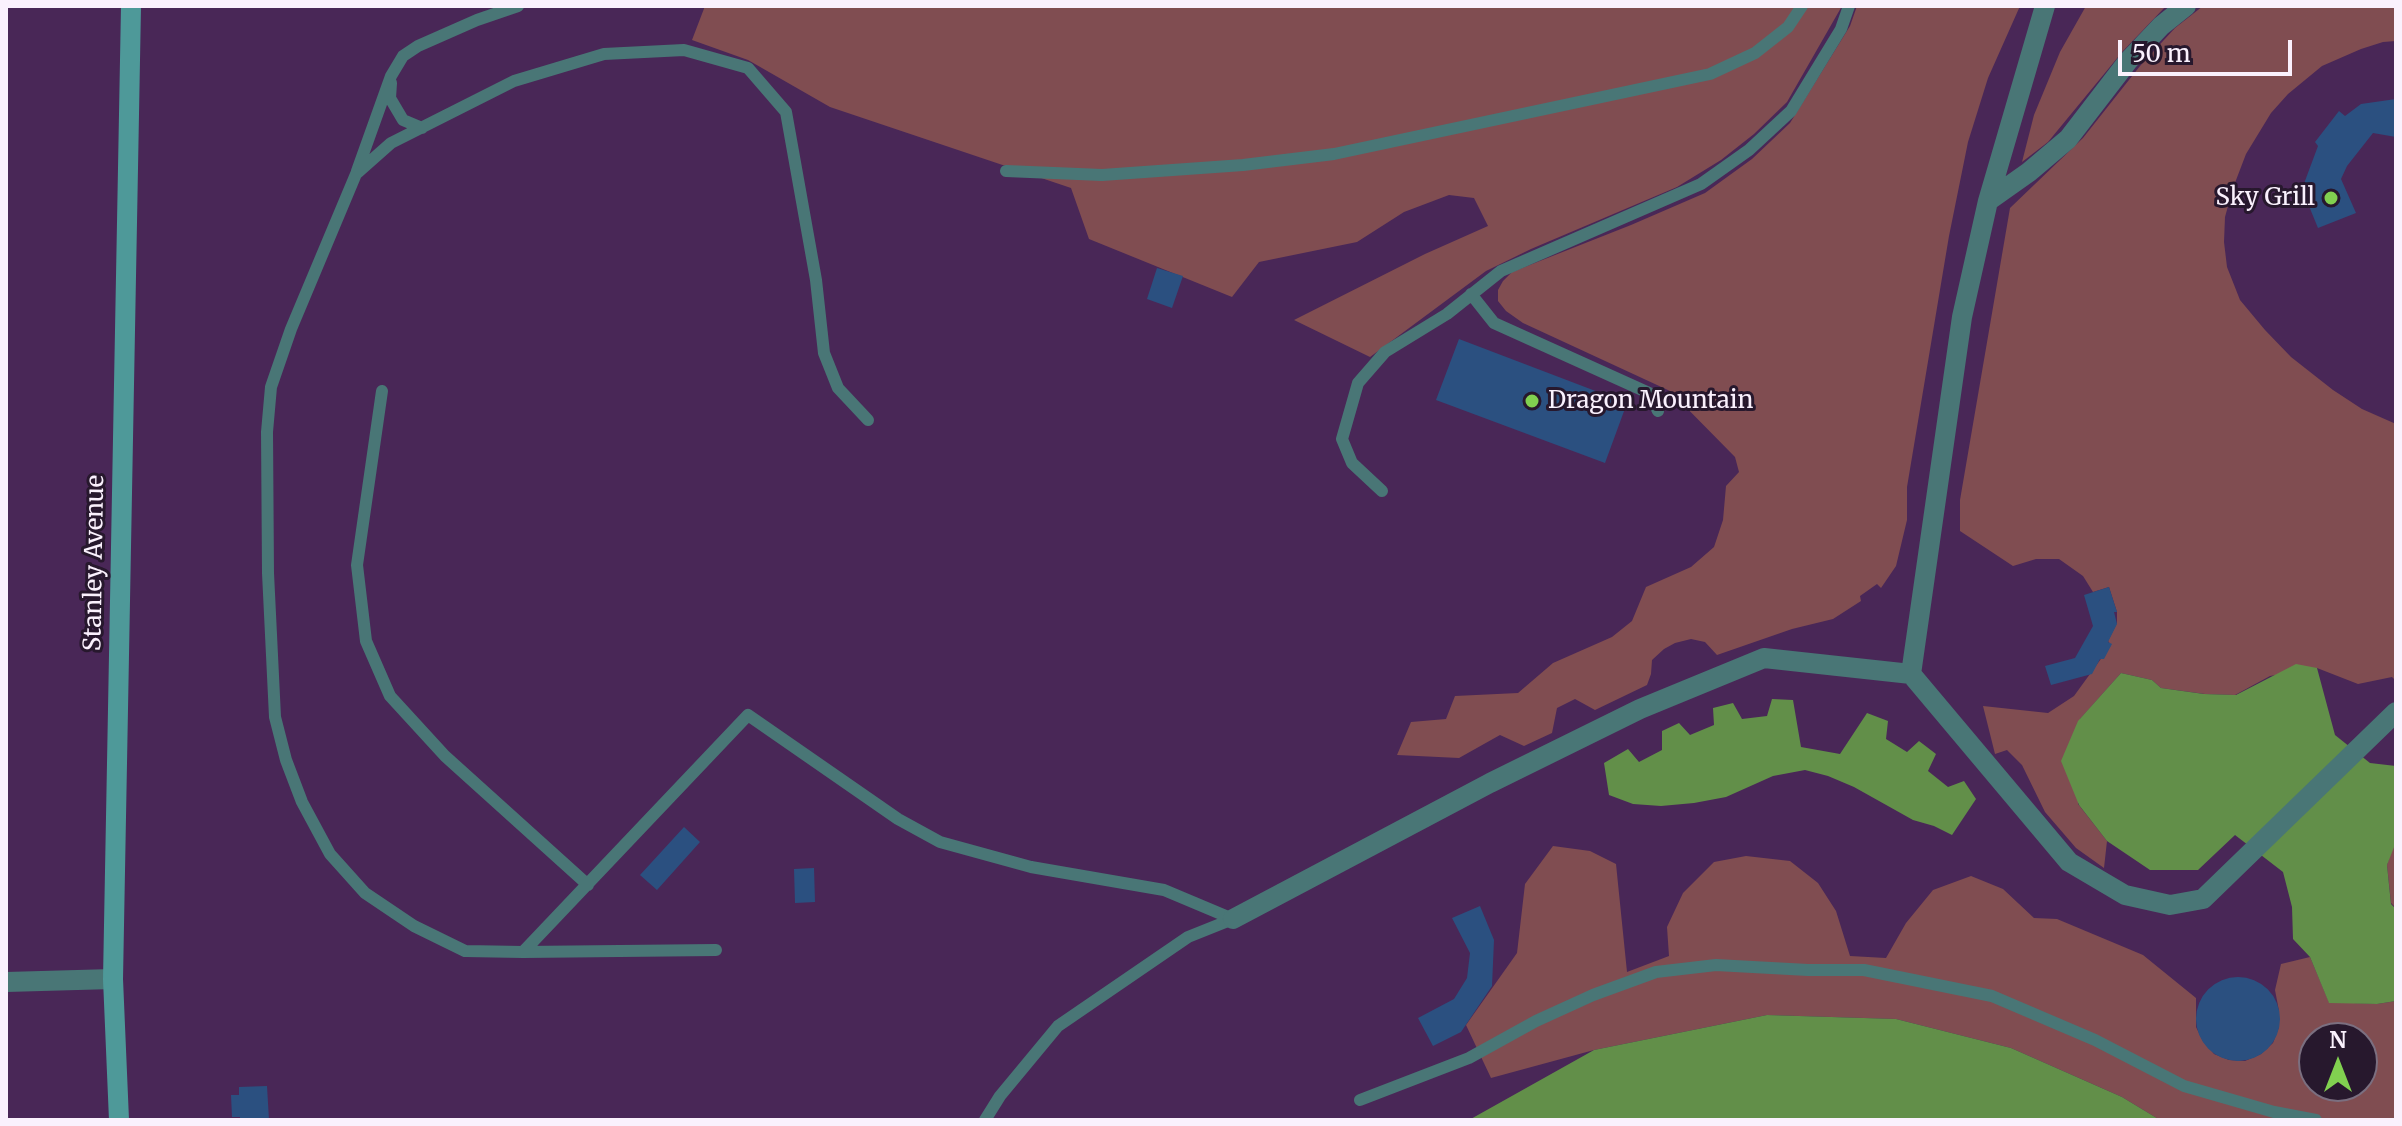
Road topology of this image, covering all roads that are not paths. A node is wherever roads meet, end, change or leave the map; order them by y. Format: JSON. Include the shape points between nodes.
{"nodes":[{"id":1,"x":131,"y":6,"type":"edge"},
{"id":2,"x":518,"y":6,"type":"edge"},
{"id":3,"x":1802,"y":6,"type":"edge"},
{"id":4,"x":1849,"y":6,"type":"edge"},
{"id":5,"x":2045,"y":6,"type":"edge"},
{"id":6,"x":2186,"y":6,"type":"edge"},
{"id":7,"x":391,"y":76,"type":"junction"},
{"id":8,"x":422,"y":128,"type":"junction"},
{"id":9,"x":1006,"y":171,"type":"dead end"},
{"id":10,"x":356,"y":174,"type":"junction"},
{"id":11,"x":1988,"y":201,"type":"junction"},
{"id":12,"x":1471,"y":294,"type":"junction"},
{"id":13,"x":382,"y":391,"type":"dead end"},
{"id":14,"x":1658,"y":411,"type":"dead end"},
{"id":15,"x":868,"y":420,"type":"dead end"},
{"id":16,"x":1382,"y":491,"type":"dead end"},
{"id":17,"x":1911,"y":674,"type":"junction"},
{"id":18,"x":2396,"y":712,"type":"edge"},
{"id":19,"x":588,"y":885,"type":"junction"},
{"id":20,"x":1233,"y":919,"type":"junction"},
{"id":21,"x":716,"y":950,"type":"dead end"},
{"id":22,"x":523,"y":952,"type":"junction"},
{"id":23,"x":113,"y":979,"type":"junction"},
{"id":24,"x":6,"y":982,"type":"edge"},
{"id":25,"x":1360,"y":1100,"type":"dead end"},
{"id":26,"x":119,"y":1120,"type":"edge"},
{"id":27,"x":985,"y":1120,"type":"edge"},
{"id":28,"x":2316,"y":1120,"type":"edge"}],
"edges":[{"from":1,"to":23,"type":"main road","name":"Stanley Avenue"},
{"from":2,"to":7,"type":"lane","via":[[418,46],[403,56]]},
{"from":3,"to":9,"type":"lane","via":[[1788,27],[1755,53],[1710,74],[1334,154],[1102,175]]},
{"from":4,"to":12,"type":"lane","via":[[1841,29],[1791,111],[1749,150],[1701,184],[1501,271]]},
{"from":5,"to":11,"type":"street"},
{"from":6,"to":11,"type":"street","via":[[2128,61],[2068,139]]},
{"from":7,"to":8,"type":"lane","via":[[390,98],[403,120]]},
{"from":7,"to":10,"type":"lane"},
{"from":8,"to":10,"type":"lane","via":[[391,143]]},
{"from":8,"to":15,"type":"lane","via":[[514,81],[604,54],[684,50],[748,68],[786,112],[824,353],[838,388]]},
{"from":10,"to":22,"type":"lane","via":[[271,387],[268,573],[275,717],[302,802],[330,854],[365,893],[465,951]]},
{"from":11,"to":17,"type":"street","via":[[1962,317]]},
{"from":12,"to":14,"type":"lane","via":[[1494,323],[1649,393]]},
{"from":12,"to":16,"type":"lane","via":[[1385,352],[1358,383],[1342,439],[1352,463]]},
{"from":13,"to":19,"type":"lane","via":[[357,565],[366,641],[390,696],[426,736]]},
{"from":17,"to":18,"type":"street","via":[[2069,862],[2125,895],[2170,905],[2203,899]]},
{"from":17,"to":20,"type":"street","via":[[1764,658],[1640,709]]},
{"from":19,"to":20,"type":"lane","via":[[748,715],[940,842],[1031,867],[1164,890]]},
{"from":19,"to":22,"type":"lane"},
{"from":20,"to":27,"type":"lane","via":[[1188,937],[1058,1026]]},
{"from":21,"to":22,"type":"lane"},
{"from":23,"to":24,"type":"street"},
{"from":23,"to":26,"type":"main road","name":"Stanley Avenue"},
{"from":25,"to":28,"type":"lane","via":[[1469,1058],[1593,995],[1656,972],[1716,965],[1864,970],[1992,996],[2184,1086]]}]}
